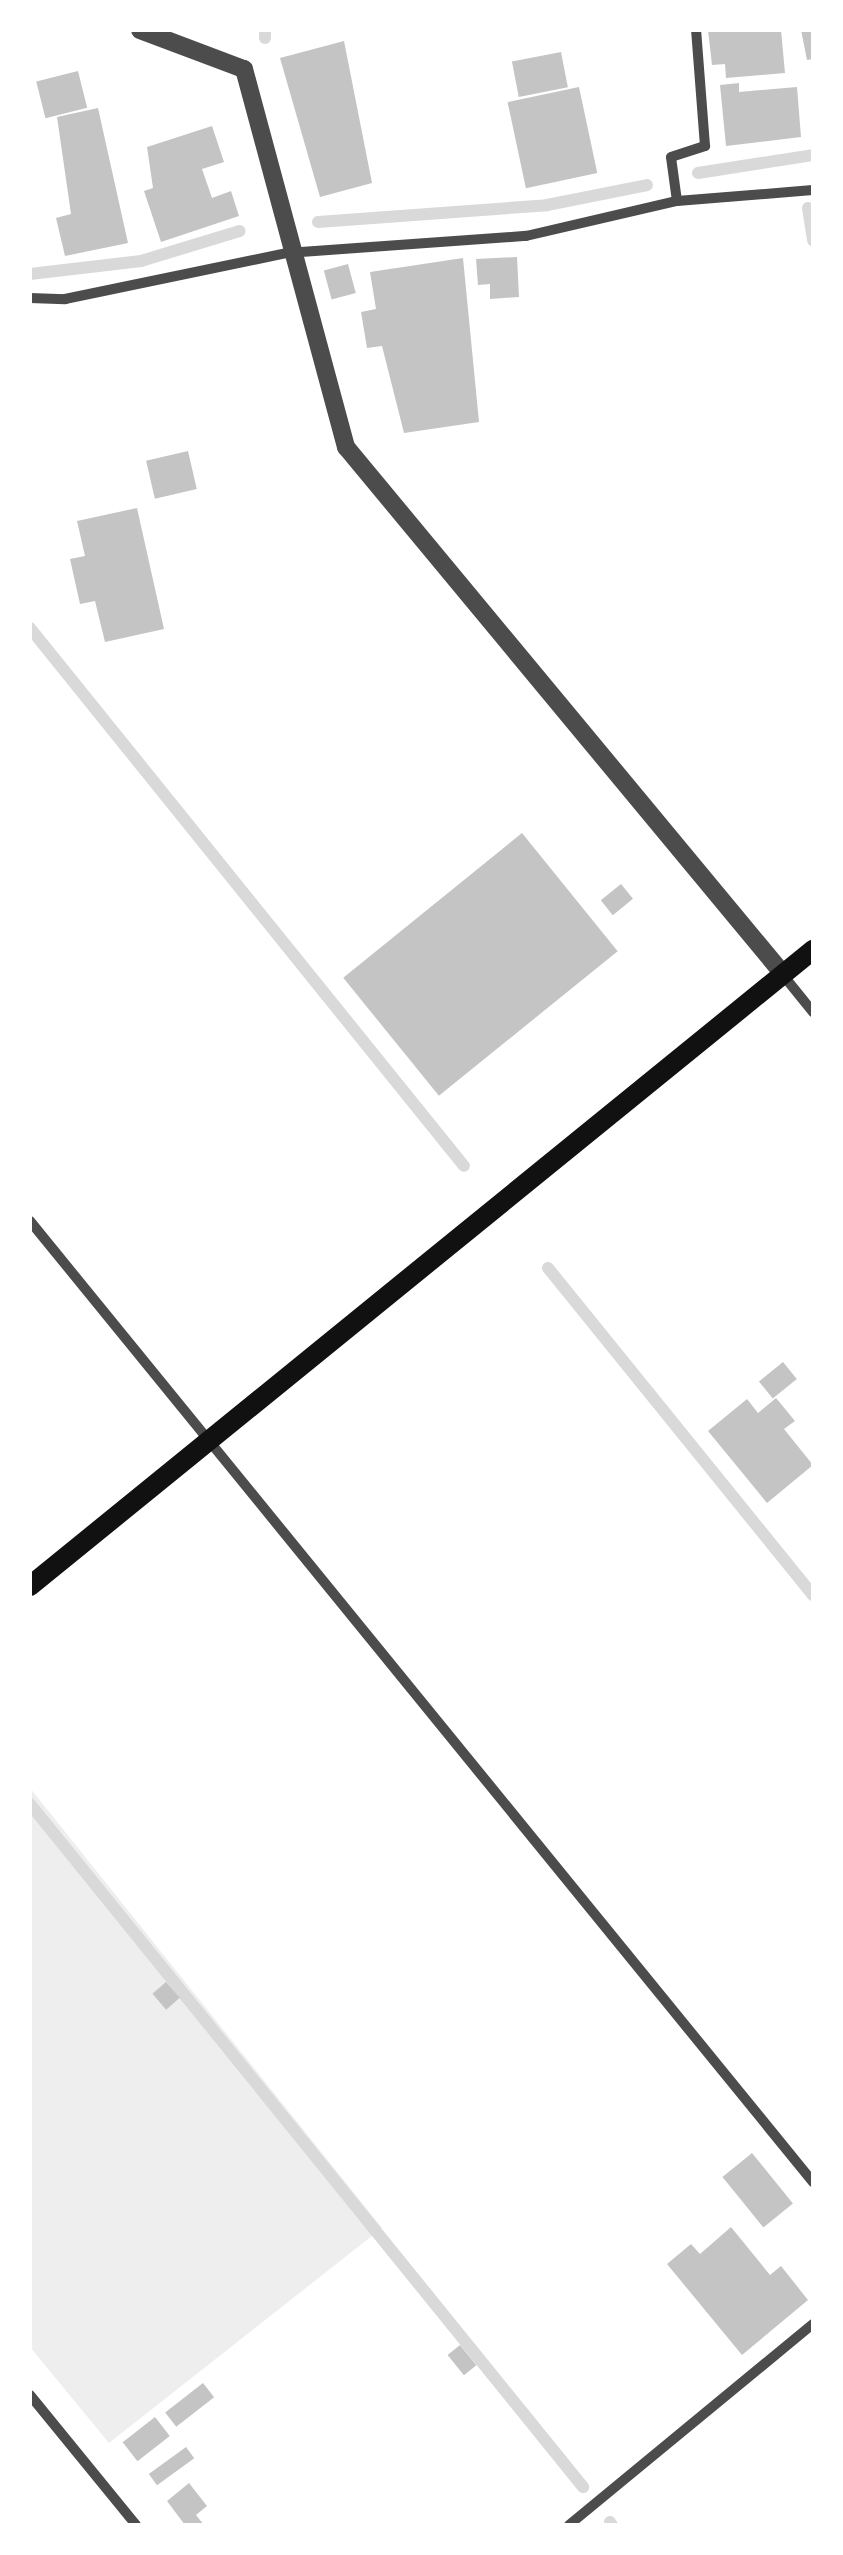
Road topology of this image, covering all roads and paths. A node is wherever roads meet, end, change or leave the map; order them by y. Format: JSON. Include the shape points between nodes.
{"nodes":[{"id":1,"x":140,"y":30,"type":"edge"},
{"id":2,"x":696,"y":30,"type":"edge"},
{"id":3,"x":813,"y":190,"type":"edge"},
{"id":4,"x":677,"y":201,"type":"junction"},
{"id":5,"x":287,"y":253,"type":"junction"},
{"id":6,"x":30,"y":298,"type":"edge"},
{"id":7,"x":813,"y":950,"type":"edge"},
{"id":8,"x":783,"y":974,"type":"junction"},
{"id":9,"x":813,"y":1012,"type":"edge"},
{"id":10,"x":30,"y":1220,"type":"edge"},
{"id":11,"x":208,"y":1442,"type":"junction"},
{"id":12,"x":30,"y":1586,"type":"edge"},
{"id":13,"x":813,"y":2182,"type":"edge"},
{"id":14,"x":813,"y":2324,"type":"edge"},
{"id":15,"x":30,"y":2395,"type":"edge"},
{"id":16,"x":136,"y":2525,"type":"edge"},
{"id":17,"x":569,"y":2525,"type":"edge"}],
"edges":[{"from":1,"to":5,"type":"street","via":[[244,69]]},
{"from":2,"to":4,"type":"street","via":[[705,146],[670,157]]},
{"from":3,"to":4,"type":"street"},
{"from":4,"to":5,"type":"street","via":[[526,236]]},
{"from":5,"to":6,"type":"street","via":[[64,299]]},
{"from":5,"to":8,"type":"street","via":[[346,447]]},
{"from":7,"to":8,"type":"main road"},
{"from":8,"to":9,"type":"street"},
{"from":8,"to":11,"type":"main road"},
{"from":10,"to":11,"type":"street"},
{"from":11,"to":12,"type":"main road"},
{"from":11,"to":13,"type":"street"},
{"from":14,"to":17,"type":"street"},
{"from":15,"to":16,"type":"street"}]}
